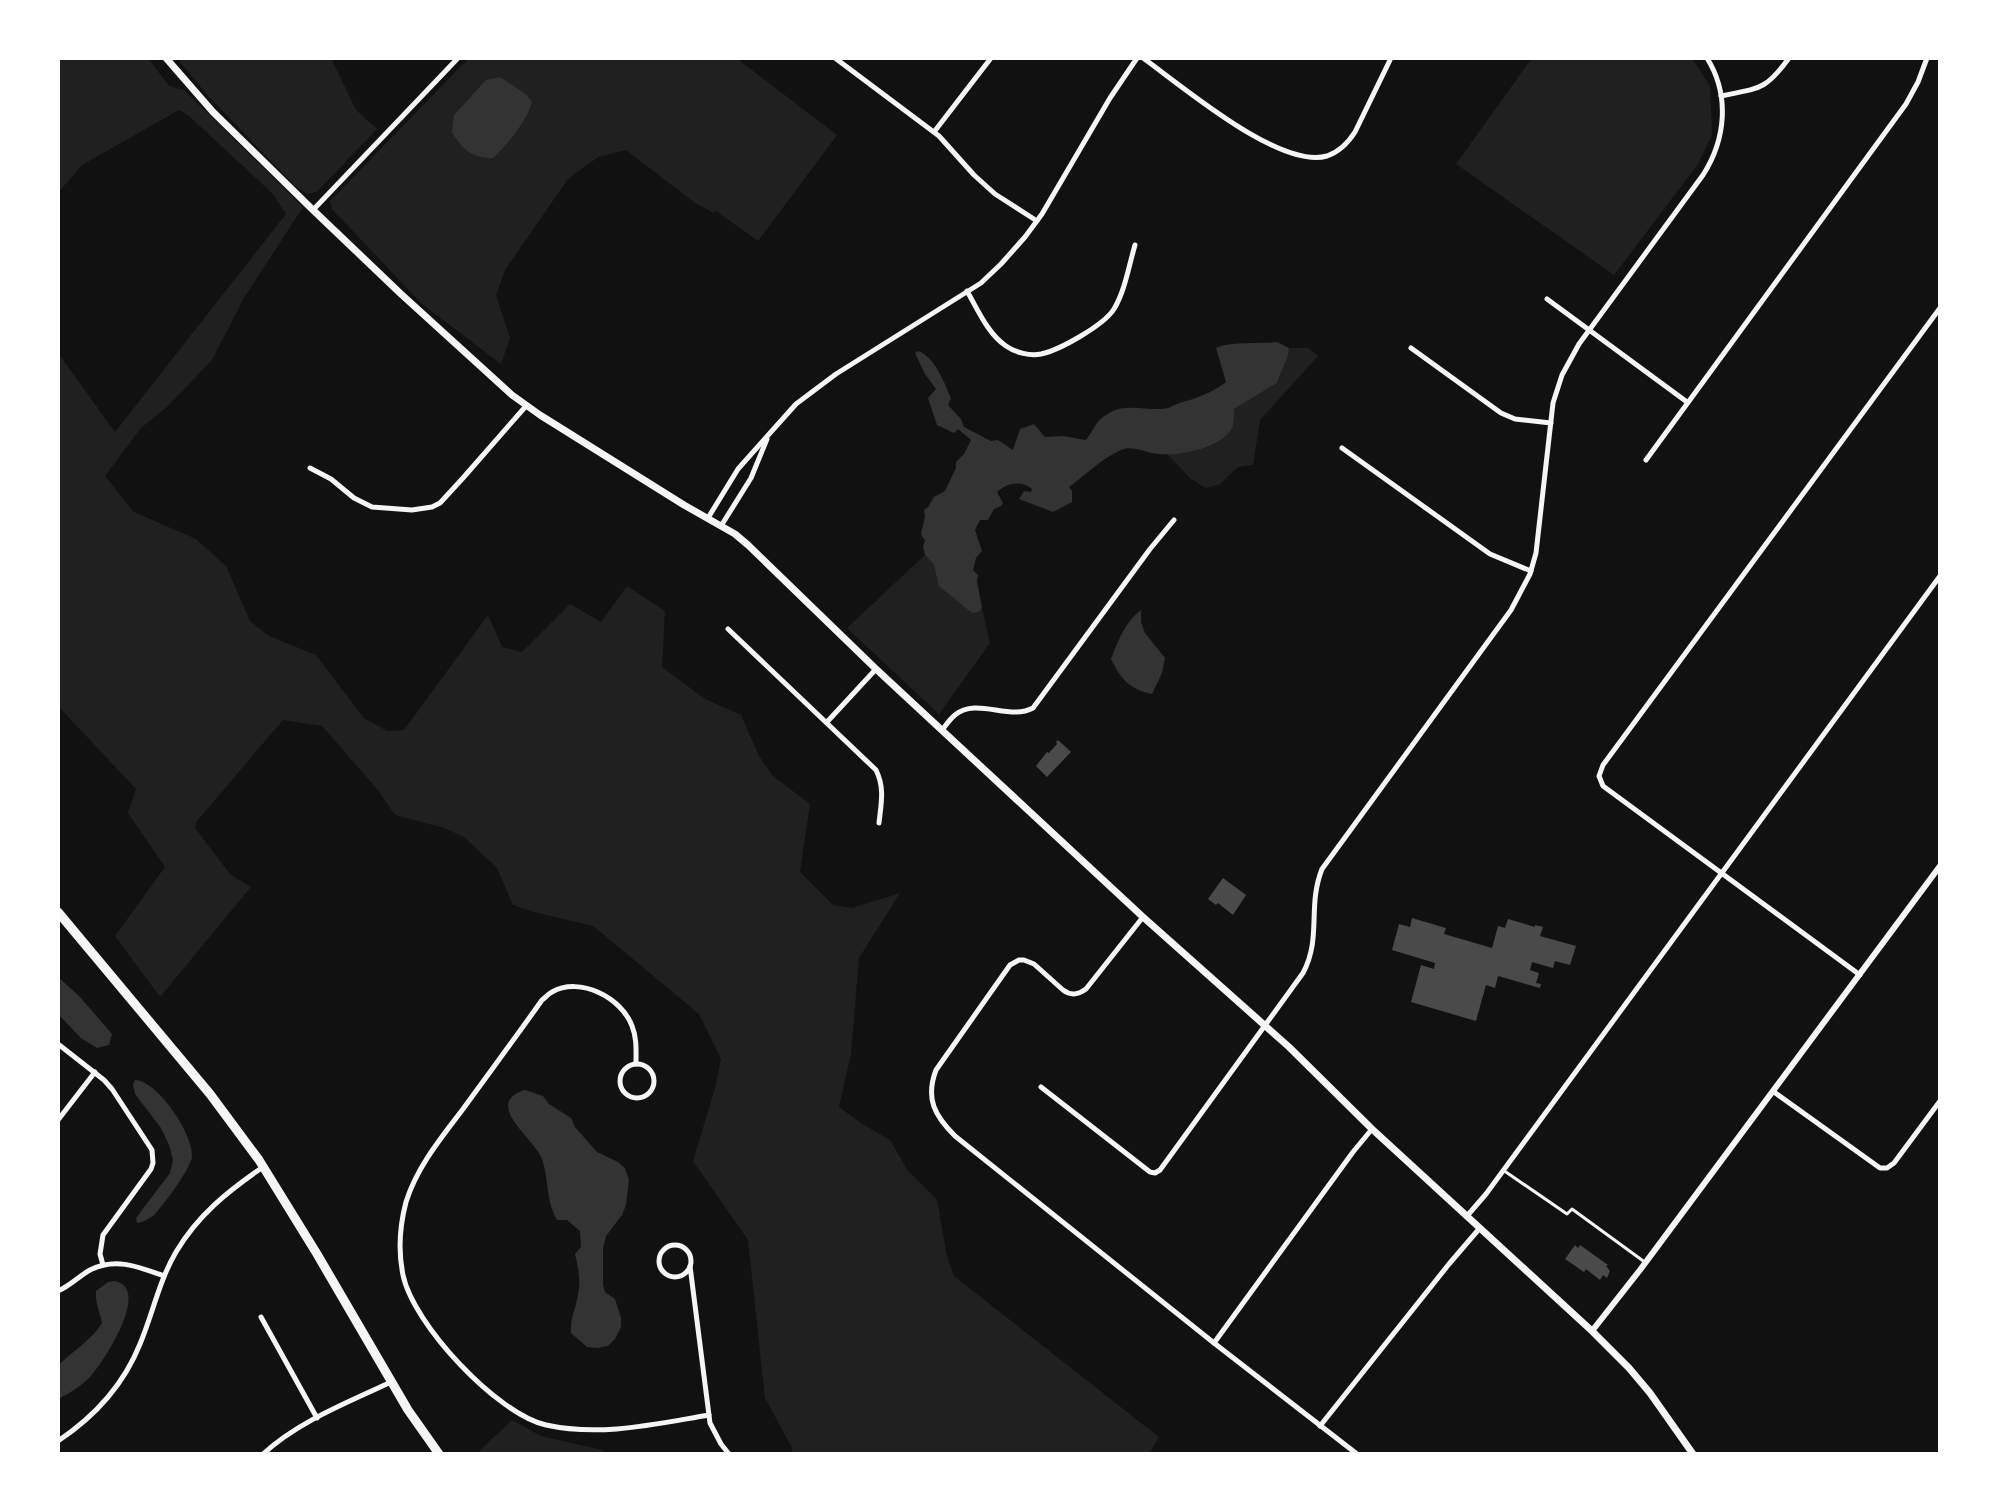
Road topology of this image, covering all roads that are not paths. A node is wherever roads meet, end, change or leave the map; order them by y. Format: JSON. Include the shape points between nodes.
{"nodes":[{"id":1,"x":166,"y":58,"type":"edge"},
{"id":2,"x":458,"y":58,"type":"edge"},
{"id":3,"x":835,"y":58,"type":"edge"},
{"id":4,"x":991,"y":58,"type":"edge"},
{"id":5,"x":1140,"y":58,"type":"edge"},
{"id":6,"x":1391,"y":58,"type":"edge"},
{"id":7,"x":1707,"y":58,"type":"edge"},
{"id":8,"x":1789,"y":58,"type":"edge"},
{"id":9,"x":1927,"y":58,"type":"edge"},
{"id":10,"x":1721,"y":96,"type":"junction"},
{"id":11,"x":934,"y":132,"type":"junction"},
{"id":12,"x":313,"y":210,"type":"junction"},
{"id":13,"x":1037,"y":221,"type":"junction"},
{"id":14,"x":1135,"y":245,"type":"dead end"},
{"id":15,"x":967,"y":291,"type":"junction"},
{"id":16,"x":1547,"y":299,"type":"dead end"},
{"id":17,"x":1940,"y":308,"type":"edge"},
{"id":18,"x":1590,"y":330,"type":"junction"},
{"id":19,"x":1411,"y":348,"type":"dead end"},
{"id":20,"x":1687,"y":402,"type":"junction"},
{"id":21,"x":526,"y":406,"type":"junction"},
{"id":22,"x":1551,"y":423,"type":"junction"},
{"id":23,"x":770,"y":434,"type":"junction"},
{"id":24,"x":1342,"y":448,"type":"dead end"},
{"id":25,"x":1646,"y":460,"type":"dead end"},
{"id":26,"x":310,"y":468,"type":"dead end"},
{"id":27,"x":707,"y":519,"type":"junction"},
{"id":28,"x":1174,"y":520,"type":"dead end"},
{"id":29,"x":721,"y":526,"type":"junction"},
{"id":30,"x":1531,"y":571,"type":"junction"},
{"id":31,"x":1940,"y":576,"type":"edge"},
{"id":32,"x":728,"y":629,"type":"dead end"},
{"id":33,"x":876,"y":669,"type":"junction"},
{"id":34,"x":827,"y":722,"type":"junction"},
{"id":35,"x":942,"y":730,"type":"junction"},
{"id":36,"x":879,"y":823,"type":"dead end"},
{"id":37,"x":1940,"y":866,"type":"edge"},
{"id":38,"x":1722,"y":872,"type":"junction"},
{"id":39,"x":58,"y":912,"type":"edge"},
{"id":40,"x":1143,"y":917,"type":"junction"},
{"id":41,"x":1860,"y":975,"type":"junction"},
{"id":42,"x":1265,"y":1026,"type":"junction"},
{"id":43,"x":58,"y":1044,"type":"edge"},
{"id":44,"x":636,"y":1064,"type":"junction"},
{"id":45,"x":95,"y":1072,"type":"junction"},
{"id":46,"x":1041,"y":1087,"type":"dead end"},
{"id":47,"x":1774,"y":1092,"type":"junction"},
{"id":48,"x":1940,"y":1101,"type":"edge"},
{"id":49,"x":58,"y":1120,"type":"edge"},
{"id":50,"x":1372,"y":1129,"type":"junction"},
{"id":51,"x":263,"y":1167,"type":"junction"},
{"id":52,"x":1503,"y":1170,"type":"junction"},
{"id":53,"x":1467,"y":1217,"type":"junction"},
{"id":54,"x":1479,"y":1229,"type":"junction"},
{"id":55,"x":1646,"y":1263,"type":"junction"},
{"id":56,"x":103,"y":1265,"type":"junction"},
{"id":57,"x":690,"y":1266,"type":"junction"},
{"id":58,"x":164,"y":1276,"type":"junction"},
{"id":59,"x":58,"y":1291,"type":"edge"},
{"id":60,"x":261,"y":1317,"type":"dead end"},
{"id":61,"x":1592,"y":1331,"type":"junction"},
{"id":62,"x":1214,"y":1343,"type":"junction"},
{"id":63,"x":391,"y":1382,"type":"junction"},
{"id":64,"x":709,"y":1415,"type":"junction"},
{"id":65,"x":317,"y":1418,"type":"junction"},
{"id":66,"x":1320,"y":1426,"type":"junction"},
{"id":67,"x":58,"y":1441,"type":"edge"},
{"id":68,"x":263,"y":1454,"type":"edge"},
{"id":69,"x":439,"y":1454,"type":"edge"},
{"id":70,"x":729,"y":1454,"type":"edge"},
{"id":71,"x":1357,"y":1454,"type":"edge"},
{"id":72,"x":1693,"y":1454,"type":"edge"}],
"edges":[{"from":1,"to":12,"type":"main road"},
{"from":2,"to":12,"type":"street"},
{"from":3,"to":11,"type":"street"},
{"from":4,"to":11,"type":"street"},
{"from":5,"to":6,"type":"street","via":[[1244,131],[1297,154],[1319,157],[1336,152],[1355,132]]},
{"from":5,"to":13,"type":"street"},
{"from":7,"to":10,"type":"street"},
{"from":8,"to":10,"type":"street","via":[[1768,83]]},
{"from":9,"to":20,"type":"street","via":[[1906,104]]},
{"from":10,"to":18,"type":"street","via":[[1722,123],[1710,163]]},
{"from":11,"to":13,"type":"street","via":[[984,184]]},
{"from":12,"to":21,"type":"main road"},
{"from":13,"to":15,"type":"street","via":[[1001,264]]},
{"from":14,"to":15,"type":"street","via":[[1111,313],[1042,354],[1004,345]]},
{"from":15,"to":23,"type":"street","via":[[811,391]]},
{"from":16,"to":18,"type":"street"},
{"from":17,"to":38,"type":"street","via":[[1603,765],[1603,786]]},
{"from":18,"to":20,"type":"street"},
{"from":18,"to":22,"type":"street","via":[[1562,375]]},
{"from":19,"to":22,"type":"street","via":[[1501,413]]},
{"from":20,"to":25,"type":"street"},
{"from":21,"to":26,"type":"street","via":[[432,507],[372,507]]},
{"from":21,"to":27,"type":"main road"},
{"from":22,"to":30,"type":"street"},
{"from":23,"to":27,"type":"street","via":[[738,469]]},
{"from":23,"to":29,"type":"street"},
{"from":24,"to":30,"type":"street","via":[[1490,554]]},
{"from":27,"to":29,"type":"main road"},
{"from":28,"to":35,"type":"street","via":[[1033,708],[968,709]]},
{"from":29,"to":33,"type":"main road","via":[[748,545]]},
{"from":30,"to":42,"type":"street","via":[[1511,610],[1327,862],[1314,895],[1308,964]]},
{"from":31,"to":38,"type":"street"},
{"from":32,"to":34,"type":"street"},
{"from":33,"to":34,"type":"street"},
{"from":33,"to":35,"type":"main road"},
{"from":34,"to":36,"type":"street","via":[[876,770],[883,792]]},
{"from":35,"to":40,"type":"main road"},
{"from":37,"to":41,"type":"street"},
{"from":38,"to":41,"type":"street"},
{"from":38,"to":52,"type":"street"},
{"from":39,"to":51,"type":"highway","via":[[210,1094]]},
{"from":40,"to":42,"type":"main road"},
{"from":40,"to":62,"type":"street","via":[[1077,994],[1063,990],[1031,962],[1010,965],[936,1070],[932,1102],[955,1136]]},
{"from":41,"to":47,"type":"street"},
{"from":42,"to":46,"type":"street","via":[[1155,1173]]},
{"from":42,"to":50,"type":"main road"},
{"from":43,"to":45,"type":"street"},
{"from":44,"to":44,"type":"street","via":[[625,1069],[620,1081],[625,1093],[637,1098],[648,1093],[653,1081],[648,1069]]},
{"from":44,"to":64,"type":"street","via":[[632,1024],[607,997],[564,988],[542,1000],[424,1163],[401,1223],[403,1276],[412,1301],[448,1350],[493,1395],[532,1421],[600,1430]]},
{"from":45,"to":49,"type":"street"},
{"from":45,"to":56,"type":"street","via":[[112,1089],[154,1156],[151,1169],[103,1235]]},
{"from":47,"to":48,"type":"street","via":[[1880,1168],[1894,1163]]},
{"from":47,"to":55,"type":"street"},
{"from":50,"to":53,"type":"main road"},
{"from":50,"to":62,"type":"street"},
{"from":51,"to":58,"type":"street","via":[[199,1219]]},
{"from":51,"to":63,"type":"highway"},
{"from":52,"to":53,"type":"street"},
{"from":52,"to":55,"type":"lane","via":[[1567,1214],[1572,1209]]},
{"from":53,"to":54,"type":"main road"},
{"from":54,"to":61,"type":"main road"},
{"from":54,"to":66,"type":"street"},
{"from":55,"to":61,"type":"street"},
{"from":56,"to":58,"type":"street","via":[[126,1263]]},
{"from":56,"to":59,"type":"street"},
{"from":57,"to":57,"type":"street","via":[[689,1254],[680,1246],[667,1247],[660,1256],[661,1269],[670,1277],[682,1276]]},
{"from":57,"to":64,"type":"street"},
{"from":58,"to":67,"type":"street","via":[[141,1343],[120,1381],[94,1412]]},
{"from":60,"to":65,"type":"street"},
{"from":61,"to":72,"type":"main road","via":[[1650,1393]]},
{"from":62,"to":66,"type":"street"},
{"from":63,"to":65,"type":"street"},
{"from":63,"to":69,"type":"highway"},
{"from":64,"to":70,"type":"street"},
{"from":65,"to":68,"type":"street"},
{"from":66,"to":71,"type":"street"}]}
